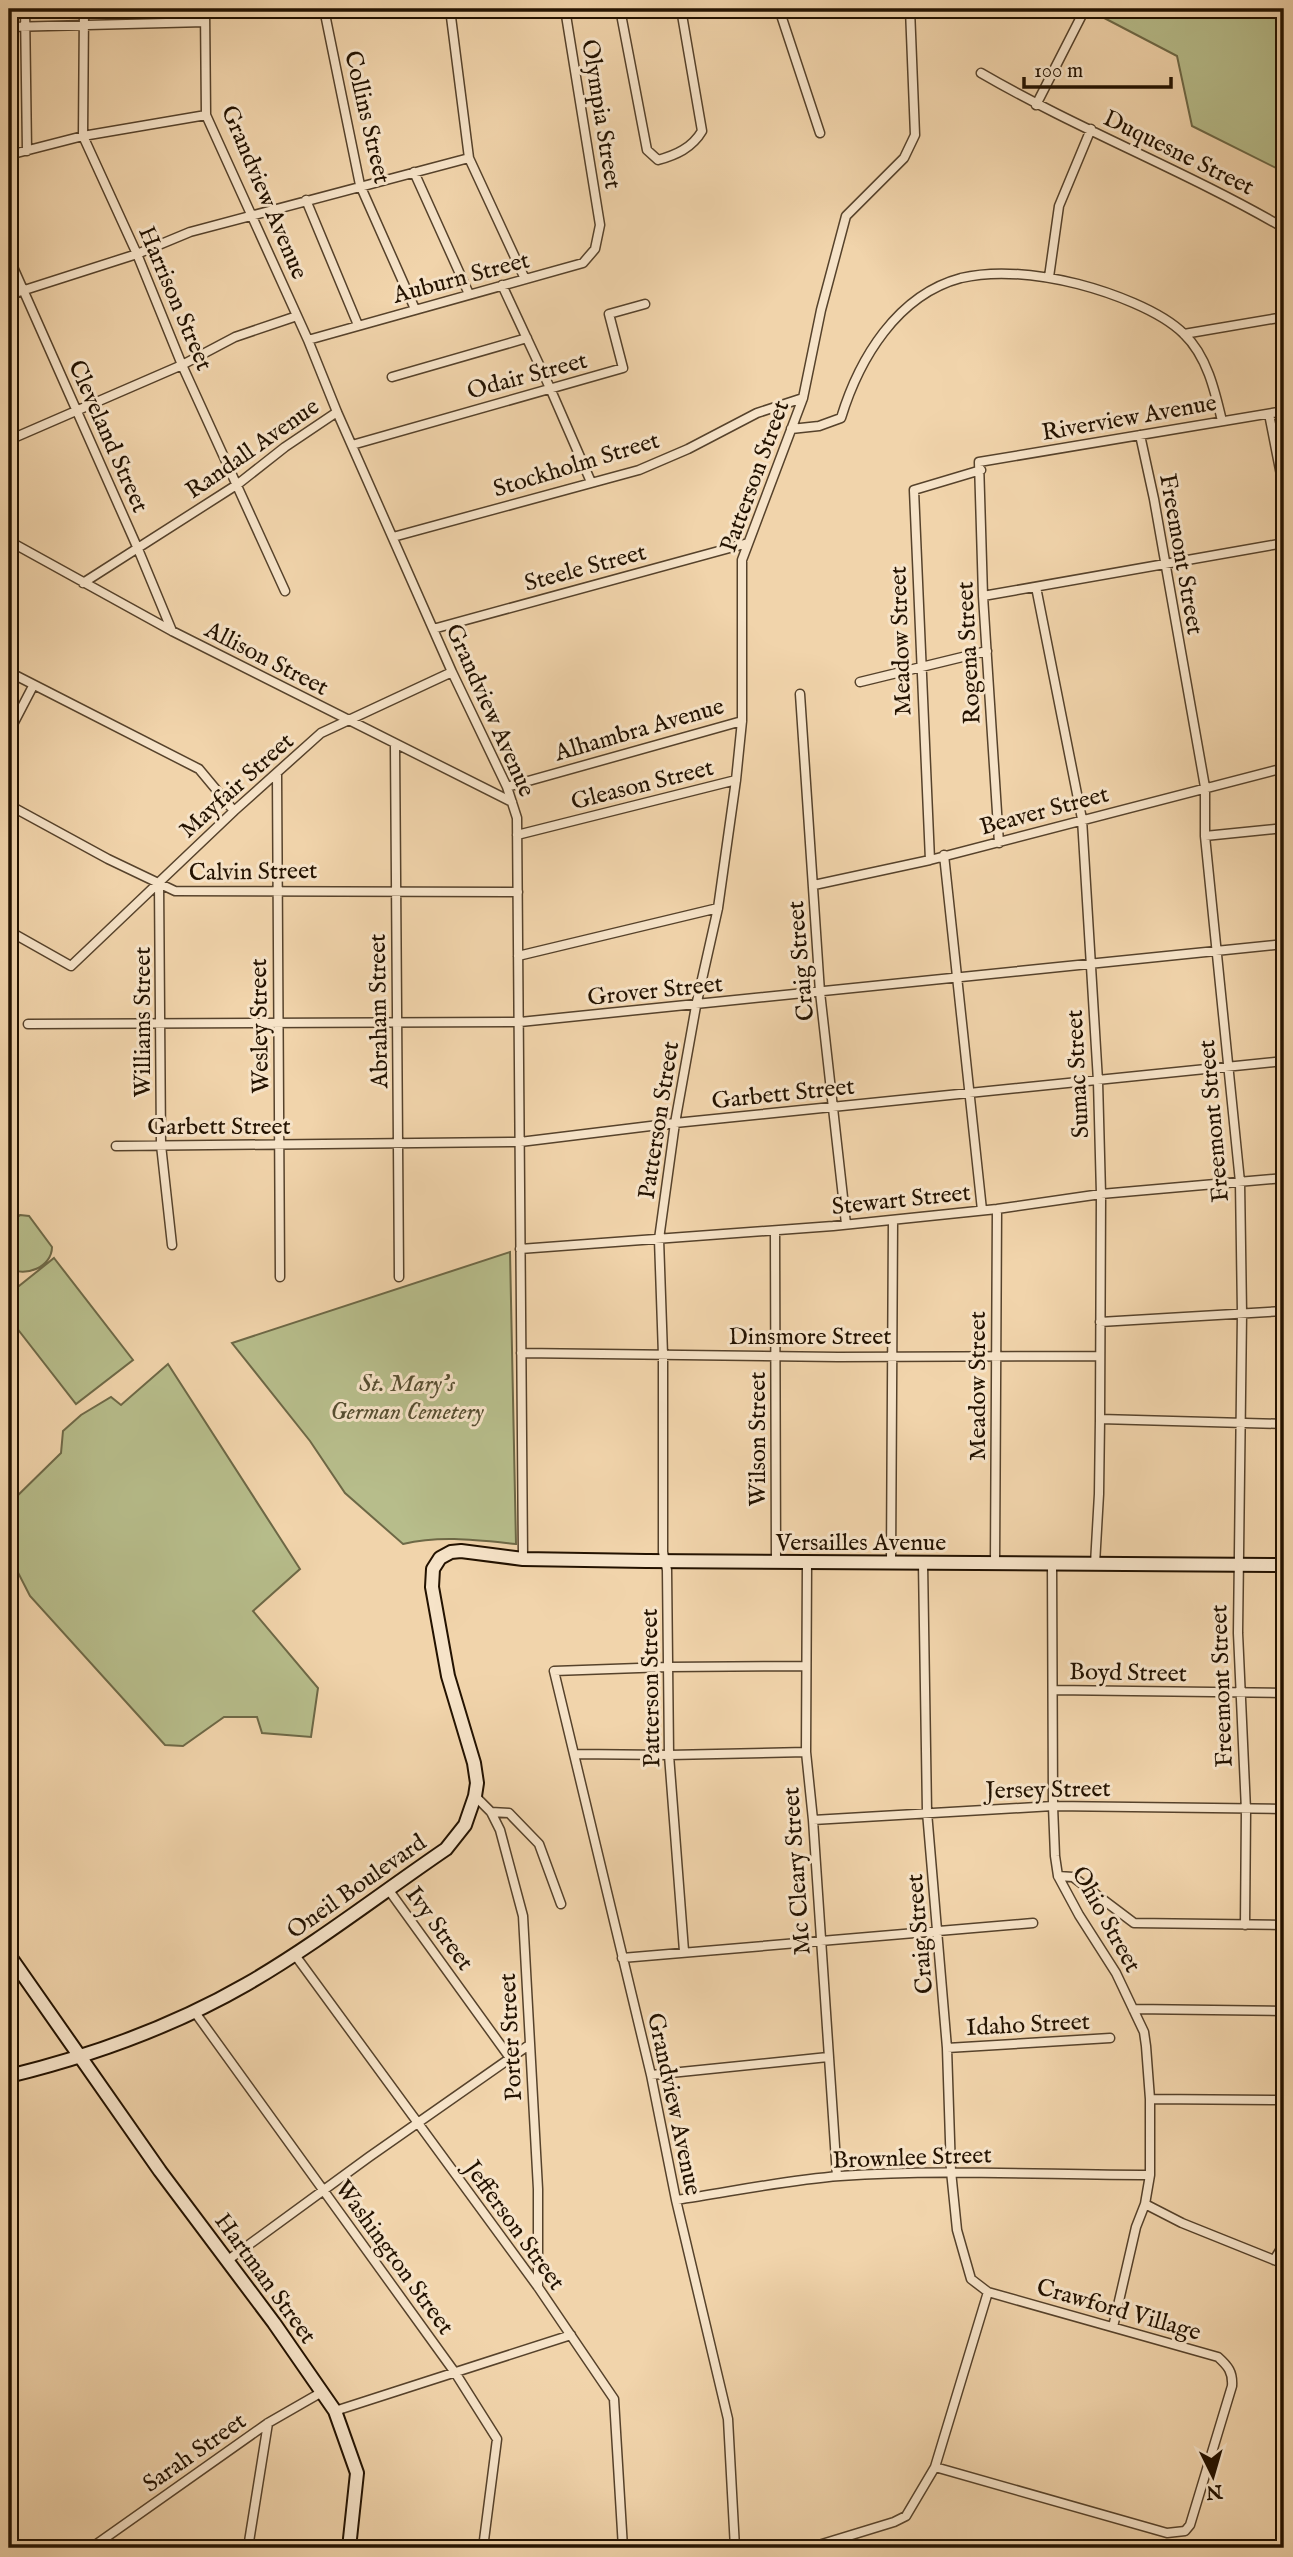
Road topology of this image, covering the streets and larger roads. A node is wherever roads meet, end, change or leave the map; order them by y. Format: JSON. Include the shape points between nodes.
{"nodes":[{"id":1,"x":25,"y":9,"type":"edge"},
{"id":2,"x":84,"y":9,"type":"edge"},
{"id":3,"x":205,"y":9,"type":"edge"},
{"id":4,"x":218,"y":9,"type":"edge"},
{"id":5,"x":324,"y":9,"type":"edge"},
{"id":6,"x":450,"y":9,"type":"edge"},
{"id":7,"x":565,"y":9,"type":"edge"},
{"id":8,"x":620,"y":9,"type":"edge"},
{"id":9,"x":681,"y":9,"type":"edge"},
{"id":10,"x":779,"y":9,"type":"edge"},
{"id":11,"x":910,"y":9,"type":"edge"},
{"id":12,"x":1085,"y":9,"type":"edge"},
{"id":13,"x":205,"y":22,"type":"junction"},
{"id":14,"x":84,"y":24,"type":"junction"},
{"id":15,"x":25,"y":26,"type":"junction"},
{"id":16,"x":9,"y":27,"type":"edge"},
{"id":17,"x":981,"y":73,"type":"dead end"},
{"id":18,"x":1036,"y":105,"type":"junction"},
{"id":19,"x":206,"y":116,"type":"junction"},
{"id":20,"x":1091,"y":130,"type":"junction"},
{"id":21,"x":820,"y":133,"type":"dead end"},
{"id":22,"x":83,"y":136,"type":"junction"},
{"id":23,"x":27,"y":151,"type":"junction"},
{"id":24,"x":9,"y":155,"type":"edge"},
{"id":25,"x":469,"y":158,"type":"junction"},
{"id":26,"x":414,"y":172,"type":"junction"},
{"id":27,"x":360,"y":185,"type":"junction"},
{"id":28,"x":306,"y":200,"type":"junction"},
{"id":29,"x":252,"y":215,"type":"junction"},
{"id":30,"x":600,"y":225,"type":"joint"},
{"id":31,"x":1284,"y":228,"type":"edge"},
{"id":32,"x":137,"y":254,"type":"junction"},
{"id":33,"x":9,"y":257,"type":"edge"},
{"id":34,"x":1049,"y":277,"type":"junction"},
{"id":35,"x":525,"y":279,"type":"junction"},
{"id":36,"x":502,"y":285,"type":"junction"},
{"id":37,"x":22,"y":290,"type":"junction"},
{"id":38,"x":469,"y":294,"type":"junction"},
{"id":39,"x":9,"y":295,"type":"edge"},
{"id":40,"x":645,"y":304,"type":"dead end"},
{"id":41,"x":415,"y":309,"type":"junction"},
{"id":42,"x":297,"y":316,"type":"junction"},
{"id":43,"x":1284,"y":317,"type":"edge"},
{"id":44,"x":358,"y":325,"type":"junction"},
{"id":45,"x":1184,"y":334,"type":"junction"},
{"id":46,"x":527,"y":338,"type":"junction"},
{"id":47,"x":308,"y":340,"type":"junction"},
{"id":48,"x":183,"y":365,"type":"junction"},
{"id":49,"x":392,"y":377,"type":"dead end"},
{"id":50,"x":550,"y":388,"type":"junction"},
{"id":51,"x":803,"y":398,"type":"junction"},
{"id":52,"x":78,"y":411,"type":"junction"},
{"id":53,"x":1284,"y":411,"type":"edge"},
{"id":54,"x":337,"y":412,"type":"junction"},
{"id":55,"x":1269,"y":414,"type":"junction"},
{"id":56,"x":1222,"y":421,"type":"junction"},
{"id":57,"x":791,"y":429,"type":"junction"},
{"id":58,"x":1140,"y":435,"type":"junction"},
{"id":59,"x":9,"y":440,"type":"edge"},
{"id":60,"x":352,"y":445,"type":"junction"},
{"id":61,"x":980,"y":466,"type":"junction"},
{"id":62,"x":591,"y":482,"type":"junction"},
{"id":63,"x":237,"y":484,"type":"junction"},
{"id":64,"x":1284,"y":490,"type":"edge"},
{"id":65,"x":393,"y":537,"type":"junction"},
{"id":66,"x":9,"y":541,"type":"edge"},
{"id":67,"x":748,"y":543,"type":"junction"},
{"id":68,"x":1284,"y":543,"type":"edge"},
{"id":69,"x":138,"y":549,"type":"junction"},
{"id":70,"x":1164,"y":565,"type":"junction"},
{"id":71,"x":83,"y":583,"type":"junction"},
{"id":72,"x":1036,"y":587,"type":"junction"},
{"id":73,"x":285,"y":591,"type":"dead end"},
{"id":74,"x":983,"y":596,"type":"junction"},
{"id":75,"x":433,"y":629,"type":"junction"},
{"id":76,"x":172,"y":631,"type":"junction"},
{"id":77,"x":987,"y":651,"type":"junction"},
{"id":78,"x":920,"y":667,"type":"junction"},
{"id":79,"x":452,"y":672,"type":"junction"},
{"id":80,"x":9,"y":673,"type":"edge"},
{"id":81,"x":860,"y":682,"type":"dead end"},
{"id":82,"x":33,"y":686,"type":"junction"},
{"id":83,"x":800,"y":694,"type":"dead end"},
{"id":84,"x":346,"y":721,"type":"junction"},
{"id":85,"x":742,"y":721,"type":"junction"},
{"id":86,"x":9,"y":732,"type":"edge"},
{"id":87,"x":395,"y":745,"type":"junction"},
{"id":88,"x":1284,"y":768,"type":"edge"},
{"id":89,"x":277,"y":775,"type":"junction"},
{"id":90,"x":736,"y":780,"type":"junction"},
{"id":91,"x":507,"y":787,"type":"junction"},
{"id":92,"x":1205,"y":787,"type":"junction"},
{"id":93,"x":513,"y":803,"type":"junction"},
{"id":94,"x":9,"y":805,"type":"edge"},
{"id":95,"x":234,"y":811,"type":"junction"},
{"id":96,"x":1082,"y":820,"type":"junction"},
{"id":97,"x":1284,"y":828,"type":"edge"},
{"id":98,"x":517,"y":835,"type":"junction"},
{"id":99,"x":1205,"y":836,"type":"junction"},
{"id":100,"x":999,"y":843,"type":"junction"},
{"id":101,"x":944,"y":855,"type":"junction"},
{"id":102,"x":930,"y":860,"type":"junction"},
{"id":103,"x":159,"y":882,"type":"junction"},
{"id":104,"x":814,"y":885,"type":"junction"},
{"id":105,"x":277,"y":890,"type":"junction"},
{"id":106,"x":395,"y":890,"type":"junction"},
{"id":107,"x":518,"y":892,"type":"junction"},
{"id":108,"x":718,"y":908,"type":"junction"},
{"id":109,"x":9,"y":931,"type":"edge"},
{"id":110,"x":1284,"y":944,"type":"edge"},
{"id":111,"x":1218,"y":951,"type":"junction"},
{"id":112,"x":518,"y":956,"type":"junction"},
{"id":113,"x":1090,"y":964,"type":"junction"},
{"id":114,"x":958,"y":977,"type":"junction"},
{"id":115,"x":820,"y":992,"type":"junction"},
{"id":116,"x":695,"y":1006,"type":"junction"},
{"id":117,"x":398,"y":1022,"type":"junction"},
{"id":118,"x":520,"y":1022,"type":"junction"},
{"id":119,"x":27,"y":1024,"type":"dead end"},
{"id":120,"x":278,"y":1024,"type":"junction"},
{"id":121,"x":161,"y":1025,"type":"junction"},
{"id":122,"x":1284,"y":1061,"type":"edge"},
{"id":123,"x":1230,"y":1066,"type":"junction"},
{"id":124,"x":1098,"y":1081,"type":"junction"},
{"id":125,"x":968,"y":1094,"type":"junction"},
{"id":126,"x":835,"y":1108,"type":"junction"},
{"id":127,"x":675,"y":1124,"type":"junction"},
{"id":128,"x":520,"y":1142,"type":"junction"},
{"id":129,"x":399,"y":1143,"type":"junction"},
{"id":130,"x":161,"y":1145,"type":"junction"},
{"id":131,"x":280,"y":1145,"type":"junction"},
{"id":132,"x":116,"y":1146,"type":"dead end"},
{"id":133,"x":1284,"y":1178,"type":"edge"},
{"id":134,"x":1240,"y":1182,"type":"junction"},
{"id":135,"x":1101,"y":1194,"type":"junction"},
{"id":136,"x":997,"y":1209,"type":"junction"},
{"id":137,"x":982,"y":1210,"type":"junction"},
{"id":138,"x":893,"y":1220,"type":"junction"},
{"id":139,"x":846,"y":1224,"type":"junction"},
{"id":140,"x":775,"y":1231,"type":"junction"},
{"id":141,"x":659,"y":1239,"type":"junction"},
{"id":142,"x":173,"y":1245,"type":"dead end"},
{"id":143,"x":520,"y":1249,"type":"junction"},
{"id":144,"x":280,"y":1277,"type":"dead end"},
{"id":145,"x":399,"y":1278,"type":"dead end"},
{"id":146,"x":1284,"y":1311,"type":"edge"},
{"id":147,"x":1241,"y":1313,"type":"junction"},
{"id":148,"x":1100,"y":1322,"type":"junction"},
{"id":149,"x":521,"y":1353,"type":"junction"},
{"id":150,"x":663,"y":1355,"type":"junction"},
{"id":151,"x":996,"y":1355,"type":"junction"},
{"id":152,"x":776,"y":1356,"type":"junction"},
{"id":153,"x":894,"y":1356,"type":"junction"},
{"id":154,"x":1098,"y":1356,"type":"junction"},
{"id":155,"x":1100,"y":1419,"type":"junction"},
{"id":156,"x":1239,"y":1423,"type":"junction"},
{"id":157,"x":1284,"y":1424,"type":"edge"},
{"id":158,"x":440,"y":1558,"type":"joint"},
{"id":159,"x":523,"y":1559,"type":"junction"},
{"id":160,"x":665,"y":1562,"type":"junction"},
{"id":161,"x":776,"y":1562,"type":"junction"},
{"id":162,"x":807,"y":1563,"type":"junction"},
{"id":163,"x":891,"y":1563,"type":"junction"},
{"id":164,"x":923,"y":1563,"type":"junction"},
{"id":165,"x":995,"y":1564,"type":"junction"},
{"id":166,"x":1052,"y":1564,"type":"junction"},
{"id":167,"x":1095,"y":1564,"type":"junction"},
{"id":168,"x":1238,"y":1565,"type":"junction"},
{"id":169,"x":1284,"y":1565,"type":"edge"},
{"id":170,"x":805,"y":1666,"type":"junction"},
{"id":171,"x":667,"y":1667,"type":"junction"},
{"id":172,"x":1054,"y":1690,"type":"junction"},
{"id":173,"x":1239,"y":1693,"type":"junction"},
{"id":174,"x":1284,"y":1693,"type":"edge"},
{"id":175,"x":806,"y":1752,"type":"junction"},
{"id":176,"x":575,"y":1754,"type":"junction"},
{"id":177,"x":669,"y":1755,"type":"junction"},
{"id":178,"x":475,"y":1796,"type":"junction"},
{"id":179,"x":1053,"y":1806,"type":"junction"},
{"id":180,"x":1284,"y":1809,"type":"edge"},
{"id":181,"x":1245,"y":1810,"type":"junction"},
{"id":182,"x":491,"y":1812,"type":"junction"},
{"id":183,"x":927,"y":1812,"type":"junction"},
{"id":184,"x":813,"y":1820,"type":"junction"},
{"id":185,"x":1058,"y":1875,"type":"junction"},
{"id":186,"x":388,"y":1889,"type":"junction"},
{"id":187,"x":561,"y":1904,"type":"dead end"},
{"id":188,"x":1033,"y":1923,"type":"dead end"},
{"id":189,"x":1245,"y":1925,"type":"junction"},
{"id":190,"x":1284,"y":1925,"type":"edge"},
{"id":191,"x":939,"y":1933,"type":"junction"},
{"id":192,"x":820,"y":1941,"type":"junction"},
{"id":193,"x":684,"y":1951,"type":"junction"},
{"id":194,"x":9,"y":1955,"type":"edge"},
{"id":195,"x":295,"y":1955,"type":"junction"},
{"id":196,"x":622,"y":1958,"type":"junction"},
{"id":197,"x":1133,"y":2009,"type":"junction"},
{"id":198,"x":194,"y":2011,"type":"junction"},
{"id":199,"x":1284,"y":2011,"type":"edge"},
{"id":200,"x":1110,"y":2038,"type":"dead end"},
{"id":201,"x":529,"y":2045,"type":"junction"},
{"id":202,"x":947,"y":2048,"type":"junction"},
{"id":203,"x":79,"y":2055,"type":"junction"},
{"id":204,"x":828,"y":2057,"type":"junction"},
{"id":205,"x":510,"y":2058,"type":"junction"},
{"id":206,"x":651,"y":2074,"type":"junction"},
{"id":207,"x":9,"y":2076,"type":"edge"},
{"id":208,"x":1150,"y":2099,"type":"junction"},
{"id":209,"x":1284,"y":2100,"type":"edge"},
{"id":210,"x":417,"y":2124,"type":"junction"},
{"id":211,"x":951,"y":2171,"type":"junction"},
{"id":212,"x":1150,"y":2175,"type":"junction"},
{"id":213,"x":837,"y":2176,"type":"junction"},
{"id":214,"x":323,"y":2191,"type":"junction"},
{"id":215,"x":676,"y":2200,"type":"junction"},
{"id":216,"x":1145,"y":2204,"type":"junction"},
{"id":217,"x":1284,"y":2244,"type":"edge"},
{"id":218,"x":228,"y":2260,"type":"junction"},
{"id":219,"x":1273,"y":2260,"type":"junction"},
{"id":220,"x":1284,"y":2264,"type":"edge"},
{"id":221,"x":538,"y":2287,"type":"junction"},
{"id":222,"x":988,"y":2292,"type":"junction"},
{"id":223,"x":1112,"y":2327,"type":"junction"},
{"id":224,"x":571,"y":2335,"type":"junction"},
{"id":225,"x":456,"y":2374,"type":"junction"},
{"id":226,"x":322,"y":2392,"type":"junction"},
{"id":227,"x":335,"y":2412,"type":"junction"},
{"id":228,"x":268,"y":2423,"type":"junction"},
{"id":229,"x":935,"y":2467,"type":"junction"},
{"id":230,"x":91,"y":2548,"type":"edge"},
{"id":231,"x":248,"y":2548,"type":"edge"},
{"id":232,"x":349,"y":2548,"type":"edge"},
{"id":233,"x":483,"y":2548,"type":"edge"},
{"id":234,"x":623,"y":2548,"type":"edge"},
{"id":235,"x":735,"y":2548,"type":"edge"},
{"id":236,"x":809,"y":2548,"type":"edge"}],
"edges":[{"from":1,"to":15,"type":"street"},
{"from":2,"to":14,"type":"street","name":"Harrison Street"},
{"from":3,"to":4,"type":"street"},
{"from":3,"to":13,"type":"street","name":"Grandview Avenue"},
{"from":5,"to":27,"type":"street","name":"Collins Street"},
{"from":6,"to":25,"type":"street"},
{"from":7,"to":30,"type":"street","name":"Olympia Street"},
{"from":8,"to":9,"type":"street","via":[[647,150],[658,160],[695,143],[702,131]]},
{"from":10,"to":21,"type":"street"},
{"from":11,"to":51,"type":"street","name":"Patterson Street","via":[[915,135],[904,158],[846,216]]},
{"from":12,"to":18,"type":"street"},
{"from":13,"to":14,"type":"street"},
{"from":13,"to":19,"type":"street","name":"Grandview Avenue"},
{"from":14,"to":15,"type":"street"},
{"from":14,"to":22,"type":"street","name":"Harrison Street"},
{"from":15,"to":16,"type":"street"},
{"from":15,"to":23,"type":"street"},
{"from":17,"to":18,"type":"street","name":"Duquesne Street"},
{"from":18,"to":20,"type":"street","name":"Duquesne Street"},
{"from":19,"to":22,"type":"street"},
{"from":19,"to":29,"type":"street","name":"Grandview Avenue"},
{"from":20,"to":31,"type":"street","name":"Duquesne Street"},
{"from":20,"to":34,"type":"street","via":[[1059,206]]},
{"from":22,"to":23,"type":"street"},
{"from":22,"to":32,"type":"street","name":"Harrison Street"},
{"from":23,"to":24,"type":"street"},
{"from":25,"to":26,"type":"street"},
{"from":25,"to":35,"type":"street"},
{"from":26,"to":27,"type":"street"},
{"from":26,"to":38,"type":"street"},
{"from":27,"to":28,"type":"street"},
{"from":27,"to":41,"type":"street","name":"Collins Street"},
{"from":28,"to":29,"type":"street"},
{"from":28,"to":44,"type":"street"},
{"from":29,"to":32,"type":"street","via":[[190,232]]},
{"from":29,"to":42,"type":"street","name":"Grandview Avenue"},
{"from":30,"to":35,"type":"street","name":"Auburn Street","via":[[595,249],[583,262]]},
{"from":32,"to":37,"type":"street"},
{"from":32,"to":48,"type":"street","name":"Harrison Street"},
{"from":33,"to":37,"type":"street","name":"Cleveland Street"},
{"from":34,"to":45,"type":"street","via":[[1116,296],[1149,310]]},
{"from":34,"to":57,"type":"street","via":[[982,275],[934,290],[908,307],[880,335],[841,418]]},
{"from":35,"to":36,"type":"street","name":"Auburn Street"},
{"from":36,"to":38,"type":"street","name":"Auburn Street"},
{"from":36,"to":46,"type":"street"},
{"from":37,"to":39,"type":"street"},
{"from":37,"to":52,"type":"street","name":"Cleveland Street"},
{"from":38,"to":41,"type":"street","name":"Auburn Street"},
{"from":40,"to":50,"type":"street","name":"Odair Street","via":[[609,314],[623,368]]},
{"from":41,"to":44,"type":"street","name":"Auburn Street"},
{"from":42,"to":47,"type":"street","name":"Grandview Avenue"},
{"from":42,"to":48,"type":"street","via":[[235,337]]},
{"from":43,"to":45,"type":"street"},
{"from":44,"to":47,"type":"street","name":"Auburn Street"},
{"from":45,"to":56,"type":"street","via":[[1211,378]]},
{"from":46,"to":49,"type":"street"},
{"from":46,"to":50,"type":"street"},
{"from":47,"to":54,"type":"street","name":"Grandview Avenue"},
{"from":48,"to":52,"type":"street"},
{"from":48,"to":63,"type":"street","name":"Harrison Street"},
{"from":50,"to":60,"type":"street","name":"Odair Street"},
{"from":50,"to":62,"type":"street"},
{"from":51,"to":57,"type":"street","name":"Patterson Street"},
{"from":51,"to":62,"type":"street","name":"Stockholm Street","via":[[757,413],[639,470]]},
{"from":52,"to":59,"type":"street"},
{"from":52,"to":69,"type":"street","name":"Cleveland Street"},
{"from":53,"to":55,"type":"street","name":"Riverview Avenue"},
{"from":54,"to":60,"type":"street","name":"Grandview Avenue"},
{"from":54,"to":63,"type":"street","name":"Randall Avenue"},
{"from":55,"to":56,"type":"street","name":"Riverview Avenue"},
{"from":55,"to":64,"type":"street"},
{"from":56,"to":58,"type":"street","name":"Riverview Avenue"},
{"from":57,"to":67,"type":"street","name":"Patterson Street"},
{"from":58,"to":61,"type":"street","name":"Riverview Avenue"},
{"from":58,"to":70,"type":"street","name":"Freemont Street"},
{"from":60,"to":65,"type":"street","name":"Grandview Avenue"},
{"from":61,"to":74,"type":"street","name":"Rogena Street"},
{"from":61,"to":78,"type":"street","name":"Meadow Street","via":[[914,490]]},
{"from":62,"to":65,"type":"street","name":"Stockholm Street"},
{"from":63,"to":69,"type":"street","name":"Randall Avenue"},
{"from":63,"to":73,"type":"street","name":"Harrison Street"},
{"from":65,"to":75,"type":"street","name":"Grandview Avenue"},
{"from":66,"to":71,"type":"street","name":"Allison Street"},
{"from":67,"to":75,"type":"street","name":"Steele Street"},
{"from":67,"to":85,"type":"street","name":"Patterson Street","via":[[741,560]]},
{"from":68,"to":70,"type":"street"},
{"from":69,"to":71,"type":"street","name":"Randall Avenue"},
{"from":69,"to":76,"type":"street","name":"Cleveland Street"},
{"from":70,"to":72,"type":"street"},
{"from":70,"to":92,"type":"street","name":"Freemont Street"},
{"from":71,"to":76,"type":"street","name":"Allison Street"},
{"from":72,"to":74,"type":"street"},
{"from":72,"to":96,"type":"street","name":"Sumac Street"},
{"from":74,"to":77,"type":"street","name":"Rogena Street"},
{"from":75,"to":79,"type":"street","name":"Grandview Avenue"},
{"from":76,"to":84,"type":"street","name":"Allison Street"},
{"from":77,"to":78,"type":"street"},
{"from":77,"to":100,"type":"street","name":"Rogena Street"},
{"from":78,"to":81,"type":"street"},
{"from":78,"to":102,"type":"street","name":"Meadow Street"},
{"from":79,"to":84,"type":"street","name":"Mayfair Street"},
{"from":79,"to":91,"type":"street","name":"Grandview Avenue"},
{"from":80,"to":82,"type":"street"},
{"from":82,"to":86,"type":"street"},
{"from":82,"to":95,"type":"street","via":[[199,769]]},
{"from":83,"to":104,"type":"street","name":"Craig Street"},
{"from":84,"to":87,"type":"street","name":"Allison Street"},
{"from":84,"to":89,"type":"street","name":"Mayfair Street","via":[[321,733]]},
{"from":85,"to":90,"type":"street","name":"Patterson Street"},
{"from":85,"to":91,"type":"street","name":"Alhambra Avenue"},
{"from":87,"to":93,"type":"street","name":"Allison Street"},
{"from":87,"to":106,"type":"street","name":"Abraham Street"},
{"from":88,"to":92,"type":"street","name":"Beaver Street"},
{"from":89,"to":95,"type":"street","name":"Mayfair Street"},
{"from":89,"to":105,"type":"street","name":"Wesley Street"},
{"from":90,"to":98,"type":"street","name":"Gleason Street"},
{"from":90,"to":108,"type":"street","name":"Patterson Street"},
{"from":91,"to":93,"type":"street","name":"Grandview Avenue"},
{"from":92,"to":96,"type":"street","name":"Beaver Street"},
{"from":92,"to":99,"type":"street","name":"Freemont Street"},
{"from":93,"to":98,"type":"street","name":"Grandview Avenue"},
{"from":94,"to":103,"type":"street","name":"Calvin Street"},
{"from":95,"to":103,"type":"street","name":"Mayfair Street"},
{"from":96,"to":100,"type":"street","name":"Beaver Street"},
{"from":96,"to":113,"type":"street","name":"Sumac Street"},
{"from":97,"to":99,"type":"street"},
{"from":98,"to":107,"type":"street","name":"Grandview Avenue"},
{"from":99,"to":111,"type":"street","name":"Freemont Street"},
{"from":100,"to":101,"type":"street","name":"Beaver Street"},
{"from":101,"to":102,"type":"street","name":"Beaver Street"},
{"from":101,"to":114,"type":"street"},
{"from":102,"to":104,"type":"street","name":"Beaver Street"},
{"from":103,"to":105,"type":"street","name":"Calvin Street","via":[[175,891]]},
{"from":103,"to":109,"type":"street","name":"Mayfair Street","via":[[71,966]]},
{"from":103,"to":121,"type":"street","name":"Williams Street"},
{"from":104,"to":115,"type":"street","name":"Craig Street"},
{"from":105,"to":106,"type":"street","name":"Calvin Street"},
{"from":105,"to":120,"type":"street","name":"Wesley Street"},
{"from":106,"to":107,"type":"street","name":"Calvin Street"},
{"from":106,"to":117,"type":"street","name":"Abraham Street"},
{"from":107,"to":112,"type":"street","name":"Grandview Avenue"},
{"from":108,"to":112,"type":"street"},
{"from":108,"to":116,"type":"street","name":"Patterson Street"},
{"from":110,"to":111,"type":"street","name":"Grover Street"},
{"from":111,"to":113,"type":"street","name":"Grover Street"},
{"from":111,"to":123,"type":"street","name":"Freemont Street"},
{"from":112,"to":118,"type":"street","name":"Grandview Avenue"},
{"from":113,"to":114,"type":"street","name":"Grover Street"},
{"from":113,"to":124,"type":"street","name":"Sumac Street"},
{"from":114,"to":115,"type":"street","name":"Grover Street"},
{"from":114,"to":125,"type":"street"},
{"from":115,"to":116,"type":"street","name":"Grover Street"},
{"from":115,"to":126,"type":"street","name":"Craig Street"},
{"from":116,"to":118,"type":"street","name":"Grover Street"},
{"from":116,"to":127,"type":"street","name":"Patterson Street"},
{"from":117,"to":118,"type":"street","name":"Grover Street"},
{"from":117,"to":120,"type":"street","name":"Grover Street"},
{"from":117,"to":129,"type":"street","name":"Abraham Street"},
{"from":118,"to":128,"type":"street","name":"Grandview Avenue"},
{"from":119,"to":121,"type":"street","name":"Grover Street"},
{"from":120,"to":121,"type":"street","name":"Grover Street"},
{"from":120,"to":131,"type":"street","name":"Wesley Street"},
{"from":121,"to":130,"type":"street","name":"Williams Street"},
{"from":122,"to":123,"type":"street","name":"Garbett Street"},
{"from":123,"to":124,"type":"street","name":"Garbett Street"},
{"from":123,"to":134,"type":"street","name":"Freemont Street"},
{"from":124,"to":125,"type":"street","name":"Garbett Street"},
{"from":124,"to":135,"type":"street","name":"Sumac Street"},
{"from":125,"to":126,"type":"street","name":"Garbett Street"},
{"from":125,"to":137,"type":"street"},
{"from":126,"to":127,"type":"street","name":"Garbett Street"},
{"from":126,"to":139,"type":"street","name":"Craig Street"},
{"from":127,"to":128,"type":"street","name":"Garbett Street"},
{"from":127,"to":141,"type":"street","name":"Patterson Street"},
{"from":128,"to":129,"type":"street","name":"Garbett Street"},
{"from":128,"to":143,"type":"street","name":"Grandview Avenue"},
{"from":129,"to":131,"type":"street","name":"Garbett Street"},
{"from":129,"to":145,"type":"street","name":"Abraham Street"},
{"from":130,"to":131,"type":"street","name":"Garbett Street"},
{"from":130,"to":132,"type":"street","name":"Garbett Street"},
{"from":130,"to":142,"type":"street","name":"Williams Street"},
{"from":131,"to":144,"type":"street","name":"Wesley Street"},
{"from":133,"to":134,"type":"street","name":"Stewart Street"},
{"from":134,"to":135,"type":"street","name":"Stewart Street"},
{"from":134,"to":147,"type":"street","name":"Freemont Street"},
{"from":135,"to":136,"type":"street","name":"Stewart Street"},
{"from":135,"to":148,"type":"street","name":"Sumac Street"},
{"from":136,"to":137,"type":"street","name":"Stewart Street"},
{"from":136,"to":151,"type":"street","name":"Meadow Street"},
{"from":137,"to":138,"type":"street","name":"Stewart Street"},
{"from":138,"to":139,"type":"street","name":"Stewart Street"},
{"from":138,"to":153,"type":"street"},
{"from":139,"to":140,"type":"street","name":"Stewart Street"},
{"from":140,"to":141,"type":"street","name":"Stewart Street"},
{"from":140,"to":152,"type":"street","name":"Wilson Street"},
{"from":141,"to":143,"type":"street","name":"Stewart Street"},
{"from":141,"to":150,"type":"street","name":"Patterson Street"},
{"from":143,"to":149,"type":"street","name":"Grandview Avenue"},
{"from":146,"to":147,"type":"street"},
{"from":147,"to":148,"type":"street"},
{"from":147,"to":156,"type":"street","name":"Freemont Street"},
{"from":148,"to":154,"type":"street","name":"Sumac Street"},
{"from":149,"to":150,"type":"street","name":"Dinsmore Street"},
{"from":149,"to":159,"type":"street","name":"Grandview Avenue"},
{"from":150,"to":152,"type":"street","name":"Dinsmore Street"},
{"from":150,"to":160,"type":"street","name":"Patterson Street"},
{"from":151,"to":153,"type":"street","name":"Dinsmore Street"},
{"from":151,"to":154,"type":"street","name":"Dinsmore Street"},
{"from":151,"to":165,"type":"street","name":"Meadow Street"},
{"from":152,"to":153,"type":"street","name":"Dinsmore Street"},
{"from":152,"to":161,"type":"street","name":"Wilson Street"},
{"from":153,"to":163,"type":"street"},
{"from":154,"to":155,"type":"street","name":"Sumac Street"},
{"from":155,"to":156,"type":"street"},
{"from":155,"to":167,"type":"street","name":"Sumac Street"},
{"from":156,"to":157,"type":"street"},
{"from":156,"to":168,"type":"street","name":"Freemont Street"},
{"from":158,"to":159,"type":"street","name":"Versailles Avenue","via":[[461,1550]]},
{"from":158,"to":178,"type":"street","name":"Oneil Boulevard","via":[[433,1569],[432,1587],[448,1676],[474,1763]]},
{"from":159,"to":160,"type":"street","name":"Versailles Avenue"},
{"from":160,"to":161,"type":"street","name":"Versailles Avenue"},
{"from":160,"to":171,"type":"street","name":"Patterson Street"},
{"from":161,"to":162,"type":"street","name":"Versailles Avenue"},
{"from":162,"to":163,"type":"street","name":"Versailles Avenue"},
{"from":162,"to":170,"type":"street","name":"Mc Cleary Street"},
{"from":163,"to":164,"type":"street","name":"Versailles Avenue"},
{"from":164,"to":165,"type":"street","name":"Versailles Avenue"},
{"from":164,"to":183,"type":"street","name":"Craig Street"},
{"from":165,"to":166,"type":"street","name":"Versailles Avenue"},
{"from":166,"to":167,"type":"street","name":"Versailles Avenue"},
{"from":166,"to":172,"type":"street","name":"Ohio Street"},
{"from":167,"to":168,"type":"street","name":"Versailles Avenue"},
{"from":168,"to":169,"type":"street","name":"Versailles Avenue"},
{"from":168,"to":173,"type":"street","name":"Freemont Street"},
{"from":170,"to":171,"type":"street"},
{"from":170,"to":175,"type":"street","name":"Mc Cleary Street"},
{"from":171,"to":176,"type":"street","name":"Grandview Avenue","via":[[554,1671]]},
{"from":171,"to":177,"type":"street","name":"Patterson Street"},
{"from":172,"to":173,"type":"street","name":"Boyd Street"},
{"from":172,"to":179,"type":"street","name":"Ohio Street"},
{"from":173,"to":174,"type":"street","name":"Boyd Street"},
{"from":173,"to":181,"type":"street","name":"Freemont Street"},
{"from":175,"to":177,"type":"street"},
{"from":175,"to":184,"type":"street","name":"Mc Cleary Street"},
{"from":176,"to":177,"type":"street"},
{"from":176,"to":196,"type":"street","name":"Grandview Avenue"},
{"from":177,"to":193,"type":"street","name":"Patterson Street"},
{"from":178,"to":182,"type":"street","name":"Porter Street"},
{"from":178,"to":186,"type":"street","name":"Oneil Boulevard","via":[[465,1825],[446,1849]]},
{"from":179,"to":181,"type":"street","name":"Jersey Street"},
{"from":179,"to":183,"type":"street","name":"Jersey Street"},
{"from":179,"to":185,"type":"street","name":"Ohio Street"},
{"from":180,"to":181,"type":"street","name":"Jersey Street"},
{"from":181,"to":189,"type":"street","name":"Freemont Street"},
{"from":182,"to":187,"type":"street","via":[[509,1813],[539,1844]]},
{"from":182,"to":201,"type":"street","name":"Porter Street","via":[[523,1916]]},
{"from":183,"to":184,"type":"street","name":"Jersey Street"},
{"from":183,"to":191,"type":"street","name":"Craig Street"},
{"from":184,"to":192,"type":"street","name":"Mc Cleary Street"},
{"from":185,"to":189,"type":"street","via":[[1073,1877],[1134,1923]]},
{"from":185,"to":197,"type":"street","name":"Ohio Street"},
{"from":186,"to":195,"type":"street","name":"Oneil Boulevard"},
{"from":186,"to":205,"type":"street","name":"Ivy Street"},
{"from":188,"to":191,"type":"street"},
{"from":189,"to":190,"type":"street"},
{"from":191,"to":192,"type":"street"},
{"from":191,"to":202,"type":"street","name":"Craig Street"},
{"from":192,"to":193,"type":"street"},
{"from":192,"to":204,"type":"street","name":"Mc Cleary Street"},
{"from":193,"to":196,"type":"street"},
{"from":194,"to":203,"type":"street","name":"Hartman Street"},
{"from":195,"to":198,"type":"street","name":"Oneil Boulevard"},
{"from":195,"to":210,"type":"street","name":"Jefferson Street"},
{"from":196,"to":206,"type":"street","name":"Grandview Avenue"},
{"from":197,"to":199,"type":"street"},
{"from":197,"to":208,"type":"street","name":"Ohio Street","via":[[1144,2032]]},
{"from":198,"to":203,"type":"street","name":"Oneil Boulevard"},
{"from":198,"to":214,"type":"street","name":"Washington Street"},
{"from":200,"to":202,"type":"street","name":"Idaho Street"},
{"from":201,"to":205,"type":"street"},
{"from":201,"to":221,"type":"street","name":"Porter Street","via":[[538,2189]]},
{"from":202,"to":211,"type":"street","name":"Craig Street"},
{"from":203,"to":207,"type":"street","name":"Oneil Boulevard"},
{"from":203,"to":218,"type":"street","name":"Hartman Street"},
{"from":204,"to":206,"type":"street"},
{"from":204,"to":213,"type":"street","name":"Mc Cleary Street"},
{"from":205,"to":210,"type":"street"},
{"from":206,"to":215,"type":"street","name":"Grandview Avenue"},
{"from":208,"to":209,"type":"street"},
{"from":208,"to":212,"type":"street","name":"Ohio Street"},
{"from":210,"to":214,"type":"street"},
{"from":210,"to":221,"type":"street","name":"Jefferson Street"},
{"from":211,"to":212,"type":"street","name":"Brownlee Street"},
{"from":211,"to":213,"type":"street","name":"Brownlee Street"},
{"from":211,"to":222,"type":"street","name":"Craig Street","via":[[957,2230],[971,2279]]},
{"from":212,"to":216,"type":"street","name":"Ohio Street"},
{"from":213,"to":215,"type":"street","name":"Brownlee Street"},
{"from":214,"to":218,"type":"street"},
{"from":214,"to":225,"type":"street","name":"Washington Street"},
{"from":215,"to":235,"type":"street","name":"Grandview Avenue","via":[[728,2419]]},
{"from":216,"to":219,"type":"street"},
{"from":216,"to":223,"type":"street","name":"Ohio Street"},
{"from":217,"to":219,"type":"street"},
{"from":218,"to":226,"type":"street","name":"Hartman Street"},
{"from":219,"to":220,"type":"street"},
{"from":221,"to":224,"type":"street","name":"Jefferson Street"},
{"from":222,"to":223,"type":"street","name":"Crawford Village"},
{"from":222,"to":229,"type":"street"},
{"from":223,"to":229,"type":"street","name":"Crawford Village","via":[[1214,2356],[1233,2376],[1185,2531],[1167,2533]]},
{"from":224,"to":225,"type":"street"},
{"from":224,"to":234,"type":"street","name":"Jefferson Street","via":[[614,2399]]},
{"from":225,"to":227,"type":"street"},
{"from":225,"to":233,"type":"street","name":"Washington Street","via":[[497,2439]]},
{"from":226,"to":227,"type":"street","name":"Hartman Street"},
{"from":226,"to":228,"type":"street","name":"Sarah Street"},
{"from":227,"to":232,"type":"street","name":"Hartman Street","via":[[357,2473]]},
{"from":228,"to":230,"type":"street","name":"Sarah Street"},
{"from":228,"to":231,"type":"street"},
{"from":229,"to":236,"type":"street","via":[[906,2516]]}]}
